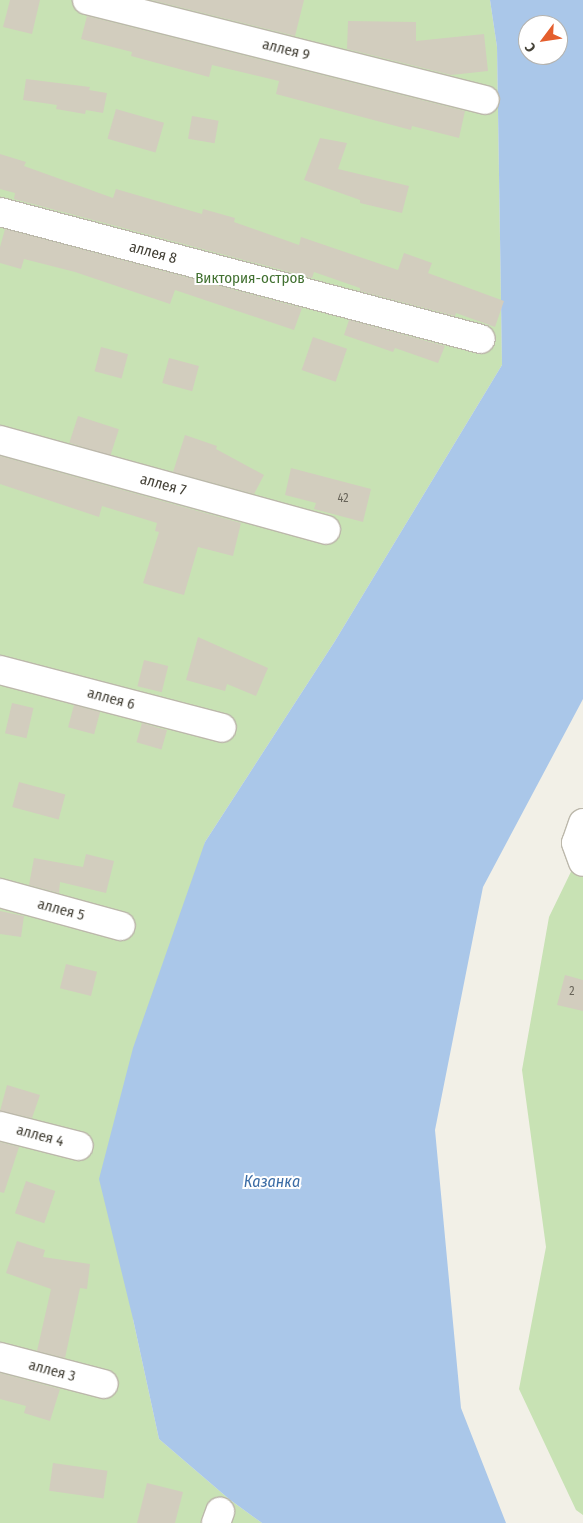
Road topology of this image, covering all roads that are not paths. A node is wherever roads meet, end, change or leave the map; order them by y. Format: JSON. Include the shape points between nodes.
{"nodes":[{"id":1,"x":87,"y":0,"type":"edge"},
{"id":2,"x":485,"y":100,"type":"dead end"},
{"id":3,"x":0,"y":212,"type":"edge"},
{"id":4,"x":481,"y":339,"type":"dead end"},
{"id":5,"x":0,"y":440,"type":"edge"},
{"id":6,"x":326,"y":530,"type":"dead end"},
{"id":7,"x":0,"y":670,"type":"edge"},
{"id":8,"x":222,"y":728,"type":"dead end"},
{"id":9,"x":583,"y":822,"type":"edge"},
{"id":10,"x":583,"y":862,"type":"edge"},
{"id":11,"x":0,"y":893,"type":"edge"},
{"id":12,"x":121,"y":926,"type":"dead end"},
{"id":13,"x":0,"y":1126,"type":"edge"},
{"id":14,"x":79,"y":1146,"type":"dead end"},
{"id":15,"x":0,"y":1357,"type":"edge"},
{"id":16,"x":104,"y":1384,"type":"dead end"}],
"edges":[{"from":1,"to":2,"type":"lane","name":"аллея 9"},
{"from":3,"to":4,"type":"lane","name":"аллея 8"},
{"from":5,"to":6,"type":"lane","name":"аллея 7"},
{"from":7,"to":8,"type":"lane","name":"аллея 6"},
{"from":9,"to":10,"type":"lane","via":[[576,843]]},
{"from":11,"to":12,"type":"lane","name":"аллея 5"},
{"from":13,"to":14,"type":"lane","name":"аллея 4"},
{"from":15,"to":16,"type":"lane","name":"аллея 3"}]}
